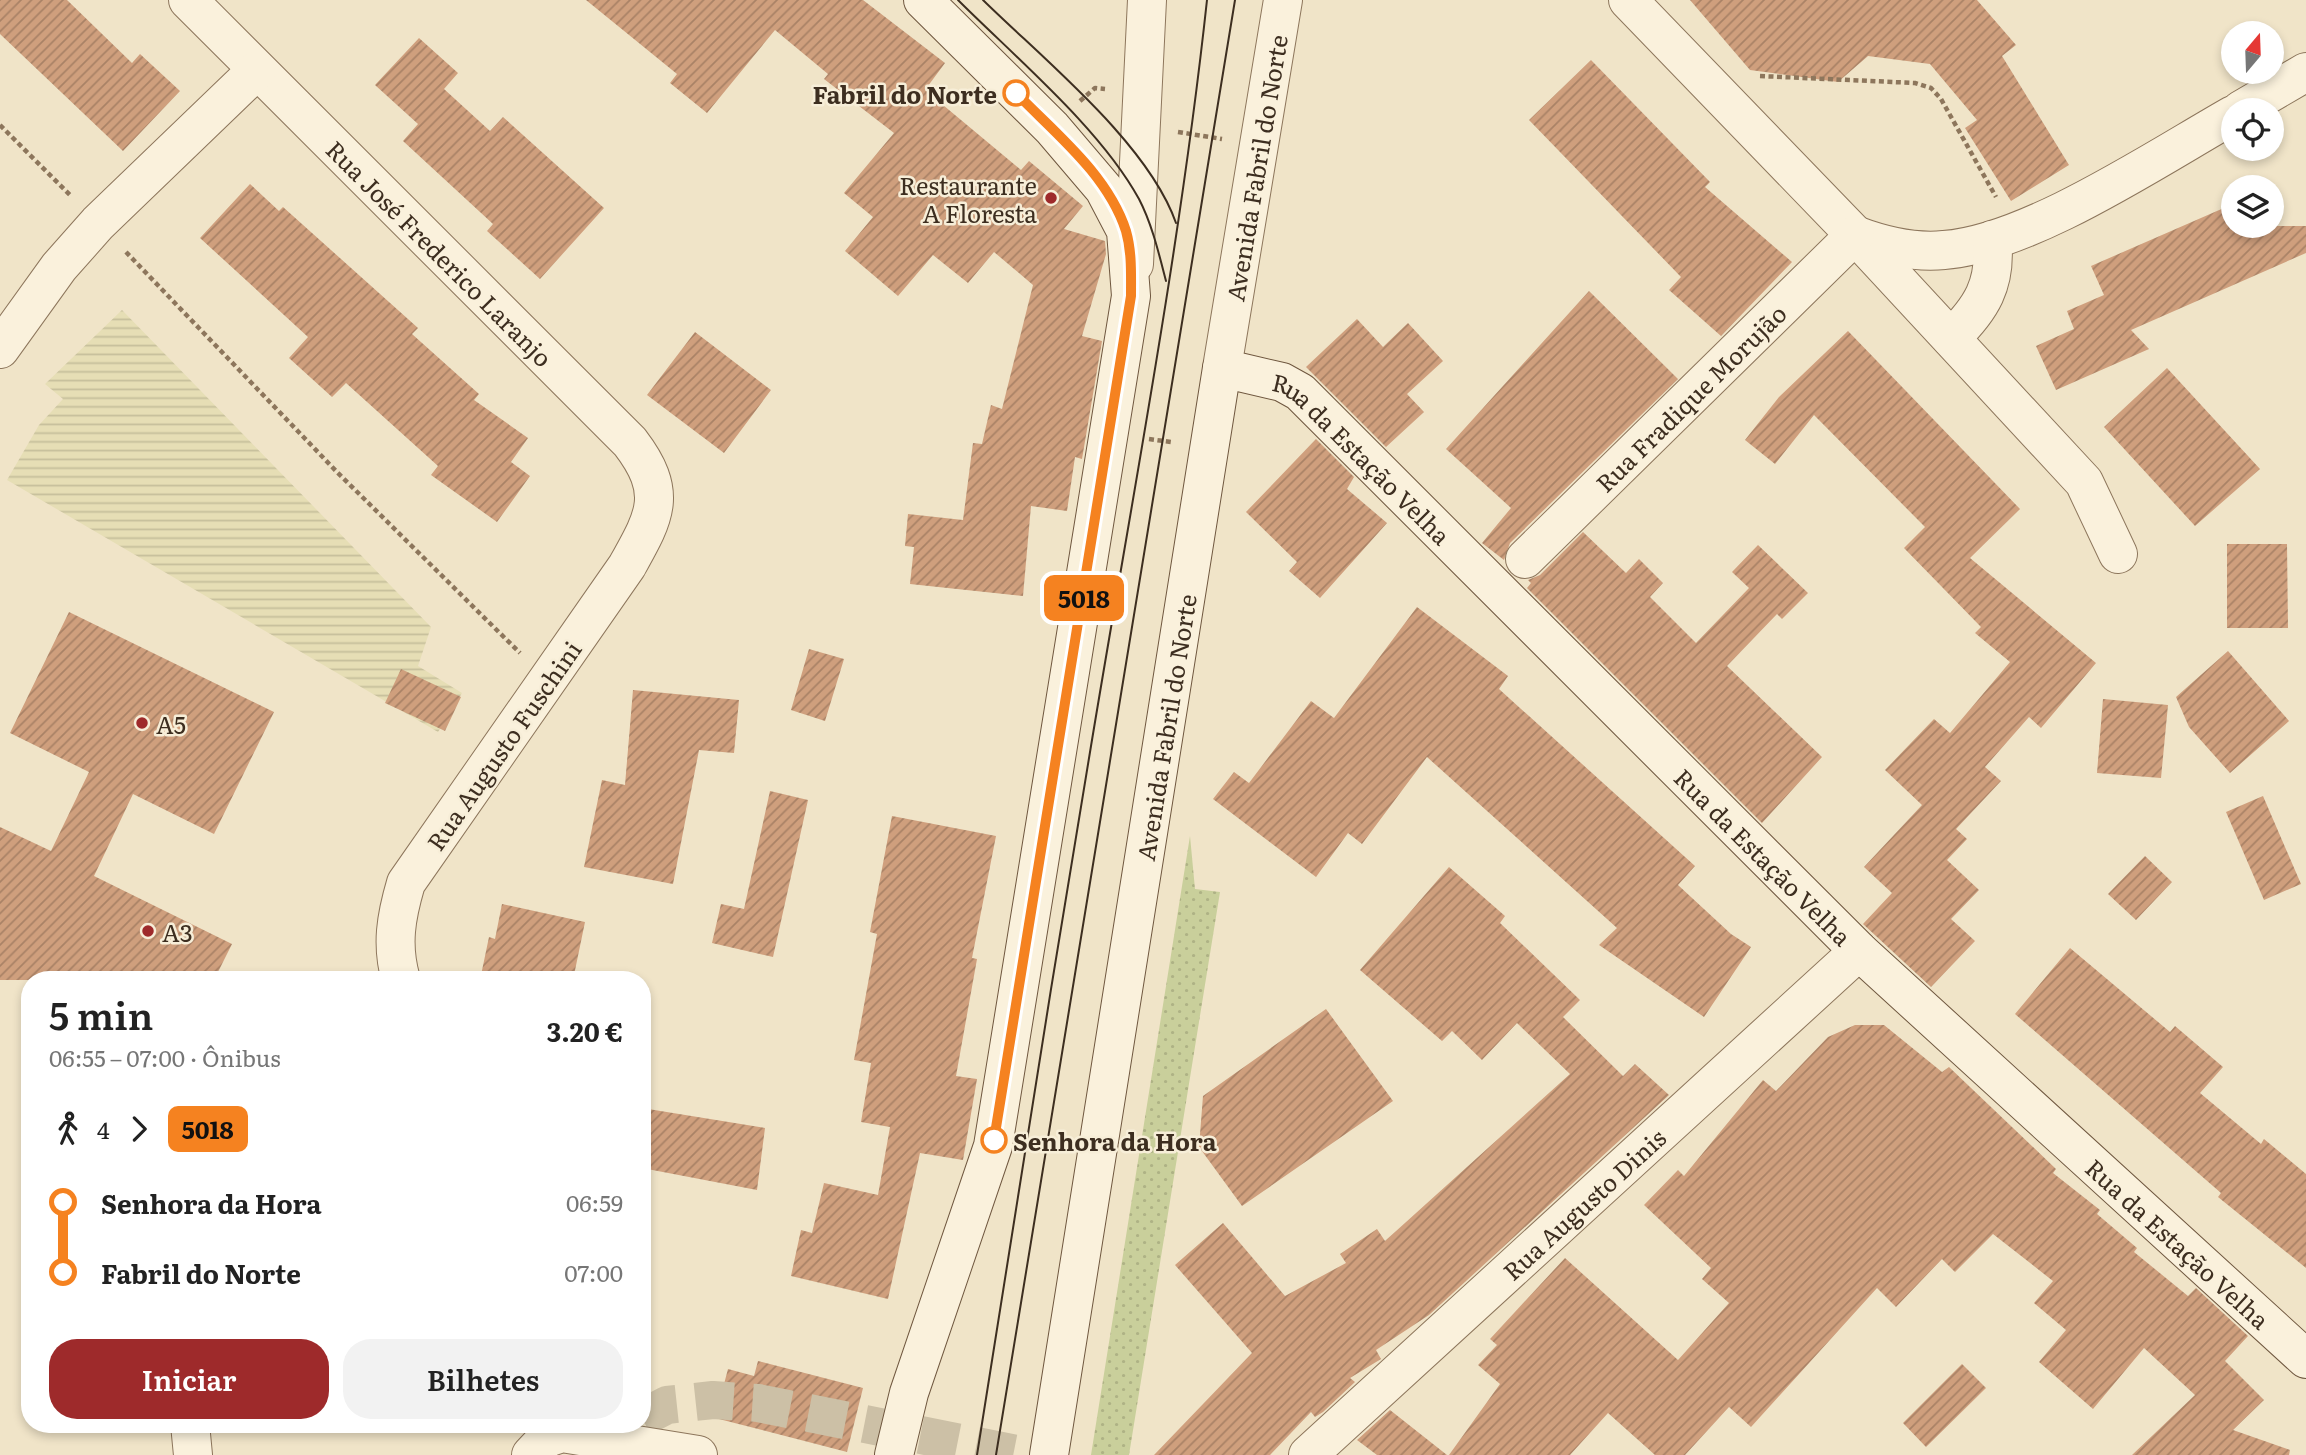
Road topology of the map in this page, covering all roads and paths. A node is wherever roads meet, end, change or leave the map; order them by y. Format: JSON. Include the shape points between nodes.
{"nodes":[{"id":1,"x":188,"y":0,"type":"edge"},
{"id":2,"x":923,"y":0,"type":"edge"},
{"id":3,"x":1147,"y":0,"type":"edge"},
{"id":4,"x":1283,"y":0,"type":"edge"},
{"id":5,"x":1628,"y":0,"type":"edge"},
{"id":6,"x":256,"y":71,"type":"junction"},
{"id":7,"x":1699,"y":74,"type":"junction"},
{"id":8,"x":2305,"y":74,"type":"edge"},
{"id":9,"x":2262,"y":98,"type":"edge"},
{"id":10,"x":2221,"y":122,"type":"edge"},
{"id":11,"x":0,"y":125,"type":"edge"},
{"id":12,"x":98,"y":223,"type":"junction"},
{"id":13,"x":1855,"y":235,"type":"junction"},
{"id":14,"x":2004,"y":236,"type":"junction"},
{"id":15,"x":1131,"y":296,"type":"junction"},
{"id":16,"x":1951,"y":338,"type":"junction"},
{"id":17,"x":0,"y":349,"type":"edge"},
{"id":18,"x":1222,"y":368,"type":"junction"},
{"id":19,"x":1116,"y":406,"type":"junction"},
{"id":20,"x":1213,"y":424,"type":"junction"},
{"id":21,"x":651,"y":523,"type":"joint"},
{"id":22,"x":2118,"y":555,"type":"dead end"},
{"id":23,"x":1525,"y":559,"type":"dead end"},
{"id":24,"x":549,"y":682,"type":"junction"},
{"id":25,"x":1859,"y":951,"type":"junction"},
{"id":26,"x":398,"y":971,"type":"edge"},
{"id":27,"x":2306,"y":1359,"type":"edge"},
{"id":28,"x":191,"y":1433,"type":"edge"},
{"id":29,"x":563,"y":1433,"type":"edge"},
{"id":30,"x":595,"y":1433,"type":"edge"},
{"id":31,"x":533,"y":1442,"type":"edge"},
{"id":32,"x":193,"y":1455,"type":"edge"},
{"id":33,"x":698,"y":1455,"type":"edge"},
{"id":34,"x":894,"y":1455,"type":"edge"},
{"id":35,"x":1049,"y":1455,"type":"edge"},
{"id":36,"x":1308,"y":1455,"type":"edge"}],
"edges":[{"from":1,"to":6,"type":"street","name":"Rua José Frederico Laranjo"},
{"from":2,"to":15,"type":"street","via":[[1061,138],[1104,188],[1126,231]]},
{"from":3,"to":15,"type":"street"},
{"from":4,"to":18,"type":"street","name":"Avenida Fabril do Norte"},
{"from":5,"to":7,"type":"street"},
{"from":6,"to":12,"type":"street"},
{"from":6,"to":21,"type":"street","name":"Rua José Frederico Laranjo","via":[[630,442],[645,461],[656,495]]},
{"from":7,"to":13,"type":"street"},
{"from":7,"to":14,"type":"path","via":[[1915,83],[1931,88],[1941,99]]},
{"from":8,"to":9,"type":"street"},
{"from":10,"to":14,"type":"street","via":[[2083,200]]},
{"from":11,"to":12,"type":"path"},
{"from":12,"to":17,"type":"street","via":[[59,267]]},
{"from":12,"to":24,"type":"path","via":[[337,472]]},
{"from":13,"to":14,"type":"street","via":[[1916,251],[1945,250]]},
{"from":13,"to":16,"type":"street"},
{"from":13,"to":23,"type":"street","name":"Rua Fradique Morujão"},
{"from":14,"to":16,"type":"street","via":[[1983,302]]},
{"from":15,"to":19,"type":"street"},
{"from":16,"to":22,"type":"street","via":[[2084,482]]},
{"from":18,"to":20,"type":"street","name":"Avenida Fabril do Norte"},
{"from":18,"to":25,"type":"street","name":"Rua da Estação Velha","via":[[1282,382],[1300,392]]},
{"from":19,"to":20,"type":"path","via":[[1137,409],[1134,436],[1143,439],[1189,446],[1194,420]]},
{"from":19,"to":34,"type":"street","via":[[993,1146],[909,1394]]},
{"from":20,"to":35,"type":"street","name":"Avenida Fabril do Norte"},
{"from":21,"to":24,"type":"street","name":"Rua Augusto Fuschini"},
{"from":24,"to":26,"type":"street","name":"Rua Augusto Fuschini","via":[[406,883],[394,932]]},
{"from":25,"to":27,"type":"street","name":"Rua da Estação Velha"},
{"from":25,"to":36,"type":"street","name":"Rua Augusto Dinis"},
{"from":28,"to":32,"type":"street"},
{"from":29,"to":31,"type":"street"},
{"from":30,"to":33,"type":"street"}]}
